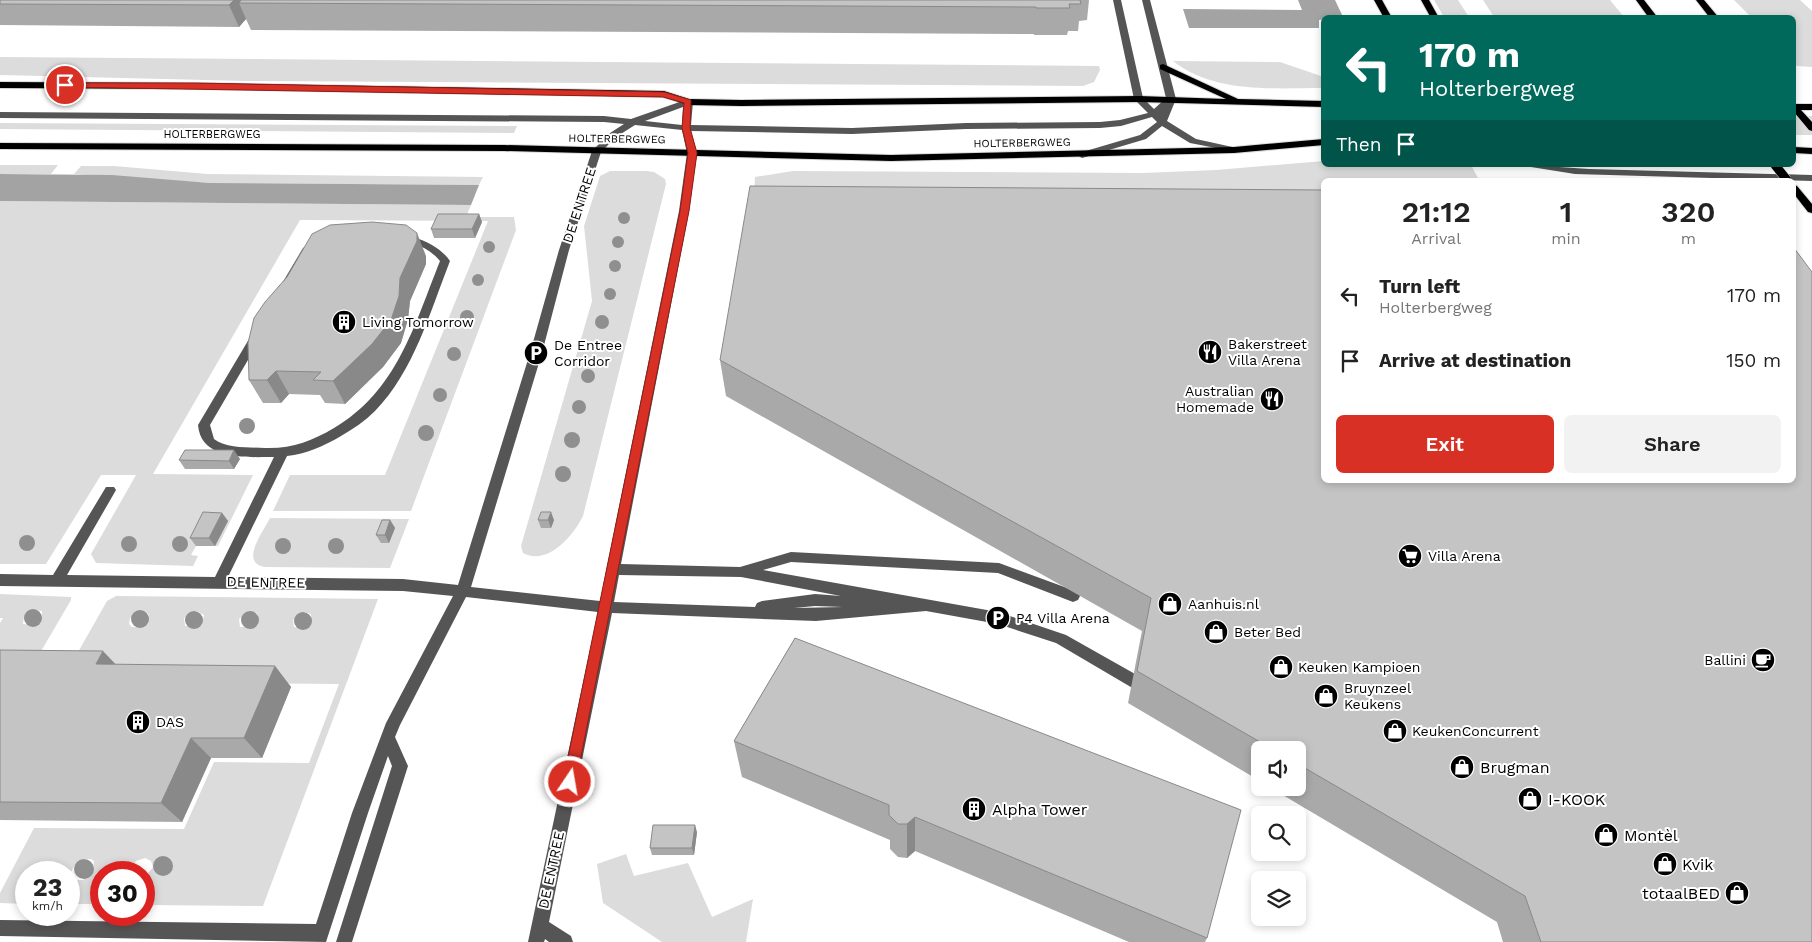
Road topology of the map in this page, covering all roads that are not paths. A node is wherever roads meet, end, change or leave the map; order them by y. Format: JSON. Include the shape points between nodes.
{"nodes":[{"id":1,"x":1117,"y":0,"type":"edge"},
{"id":2,"x":1146,"y":0,"type":"edge"},
{"id":3,"x":1378,"y":0,"type":"edge"},
{"id":4,"x":1425,"y":0,"type":"edge"},
{"id":5,"x":1640,"y":0,"type":"edge"},
{"id":6,"x":1700,"y":0,"type":"edge"},
{"id":7,"x":1386,"y":15,"type":"edge"},
{"id":8,"x":1432,"y":15,"type":"edge"},
{"id":9,"x":1652,"y":15,"type":"edge"},
{"id":10,"x":1712,"y":15,"type":"edge"},
{"id":11,"x":1163,"y":67,"type":"junction"},
{"id":12,"x":0,"y":85,"type":"edge"},
{"id":13,"x":1140,"y":99,"type":"junction"},
{"id":14,"x":1171,"y":99,"type":"junction"},
{"id":15,"x":688,"y":102,"type":"junction"},
{"id":16,"x":1241,"y":102,"type":"junction"},
{"id":17,"x":1321,"y":104,"type":"edge"},
{"id":18,"x":1796,"y":107,"type":"edge"},
{"id":19,"x":1812,"y":107,"type":"edge"},
{"id":20,"x":1796,"y":109,"type":"edge"},
{"id":21,"x":0,"y":114,"type":"edge"},
{"id":22,"x":1153,"y":114,"type":"junction"},
{"id":23,"x":635,"y":121,"type":"junction"},
{"id":24,"x":1162,"y":122,"type":"junction"},
{"id":25,"x":1121,"y":123,"type":"junction"},
{"id":26,"x":686,"y":128,"type":"junction"},
{"id":27,"x":1812,"y":128,"type":"edge"},
{"id":28,"x":1321,"y":142,"type":"edge"},
{"id":29,"x":0,"y":146,"type":"edge"},
{"id":30,"x":1234,"y":150,"type":"junction"},
{"id":31,"x":1796,"y":150,"type":"edge"},
{"id":32,"x":1812,"y":150,"type":"edge"},
{"id":33,"x":596,"y":151,"type":"junction"},
{"id":34,"x":692,"y":153,"type":"junction"},
{"id":35,"x":1081,"y":155,"type":"junction"},
{"id":36,"x":1543,"y":167,"type":"edge"},
{"id":37,"x":1777,"y":167,"type":"edge"},
{"id":38,"x":1785,"y":178,"type":"edge"},
{"id":39,"x":1812,"y":178,"type":"edge"},
{"id":40,"x":1796,"y":190,"type":"edge"},
{"id":41,"x":1812,"y":210,"type":"edge"},
{"id":42,"x":283,"y":452,"type":"junction"},
{"id":43,"x":110,"y":490,"type":"dead end"},
{"id":44,"x":614,"y":569,"type":"junction"},
{"id":45,"x":741,"y":572,"type":"junction"},
{"id":46,"x":0,"y":580,"type":"edge"},
{"id":47,"x":57,"y":580,"type":"junction"},
{"id":48,"x":219,"y":582,"type":"junction"},
{"id":49,"x":463,"y":591,"type":"junction"},
{"id":50,"x":1073,"y":596,"type":"edge"},
{"id":51,"x":924,"y":606,"type":"junction"},
{"id":52,"x":606,"y":607,"type":"junction"},
{"id":53,"x":1160,"y":697,"type":"edge"},
{"id":54,"x":388,"y":738,"type":"junction"},
{"id":55,"x":0,"y":928,"type":"edge"},
{"id":56,"x":537,"y":934,"type":"edge"},
{"id":57,"x":320,"y":937,"type":"edge"},
{"id":58,"x":344,"y":942,"type":"edge"},
{"id":59,"x":565,"y":942,"type":"edge"}],
"edges":[{"from":1,"to":13,"type":"street"},
{"from":2,"to":11,"type":"street"},
{"from":3,"to":7,"type":"main road"},
{"from":4,"to":8,"type":"main road"},
{"from":5,"to":9,"type":"main road"},
{"from":6,"to":10,"type":"main road"},
{"from":11,"to":14,"type":"street"},
{"from":11,"to":16,"type":"main road"},
{"from":12,"to":15,"type":"main road","via":[[664,94]]},
{"from":13,"to":14,"type":"main road"},
{"from":13,"to":15,"type":"main road"},
{"from":13,"to":22,"type":"street"},
{"from":13,"to":25,"type":"street"},
{"from":14,"to":16,"type":"main road"},
{"from":14,"to":22,"type":"street","name":"HOLTERBERGWEG"},
{"from":14,"to":24,"type":"street"},
{"from":15,"to":23,"type":"street","name":"DE ENTREE"},
{"from":15,"to":26,"type":"street","name":"DE ENTREE"},
{"from":16,"to":17,"type":"main road"},
{"from":18,"to":19,"type":"main road"},
{"from":20,"to":27,"type":"main road"},
{"from":21,"to":23,"type":"street","name":"HOLTERBERGWEG"},
{"from":22,"to":24,"type":"street"},
{"from":22,"to":25,"type":"street","name":"HOLTERBERGWEG"},
{"from":23,"to":26,"type":"street","name":"HOLTERBERGWEG"},
{"from":23,"to":33,"type":"street","name":"DE ENTREE"},
{"from":24,"to":30,"type":"street","via":[[1193,141]]},
{"from":24,"to":35,"type":"street","via":[[1143,138]]},
{"from":25,"to":26,"type":"street","name":"HOLTERBERGWEG","via":[[852,131]]},
{"from":26,"to":34,"type":"street","name":"DE ENTREE"},
{"from":28,"to":30,"type":"main road","name":"HOLTERBERGWEG"},
{"from":29,"to":33,"type":"main road","name":"HOLTERBERGWEG"},
{"from":30,"to":35,"type":"main road","name":"HOLTERBERGWEG"},
{"from":31,"to":32,"type":"main road"},
{"from":33,"to":34,"type":"main road","name":"HOLTERBERGWEG"},
{"from":33,"to":49,"type":"street","name":"DE ENTREE"},
{"from":34,"to":35,"type":"main road","name":"HOLTERBERGWEG","via":[[891,158]]},
{"from":34,"to":44,"type":"street","name":"DE ENTREE","via":[[684,211]]},
{"from":36,"to":39,"type":"street","via":[[1583,172]]},
{"from":37,"to":38,"type":"main road","bridge":true},
{"from":40,"to":41,"type":"main road"},
{"from":42,"to":42,"type":"street","via":[[306,448],[350,425],[386,391],[398,374],[446,261],[433,248],[400,237],[330,238],[314,244],[302,256],[204,424],[204,434],[217,448]]},
{"from":42,"to":48,"type":"street","name":"DE ENTREE"},
{"from":43,"to":47,"type":"street"},
{"from":44,"to":45,"type":"street"},
{"from":44,"to":52,"type":"street","name":"DE ENTREE"},
{"from":45,"to":50,"type":"street","via":[[791,557],[999,568]]},
{"from":45,"to":51,"type":"street"},
{"from":46,"to":47,"type":"street","name":"DE ENTREE"},
{"from":47,"to":48,"type":"street","name":"DE ENTREE"},
{"from":48,"to":49,"type":"street","name":"DE ENTREE","via":[[403,585]]},
{"from":49,"to":52,"type":"street"},
{"from":49,"to":54,"type":"street","name":"DE ENTREE"},
{"from":51,"to":52,"type":"street","via":[[816,615]]},
{"from":51,"to":53,"type":"street","via":[[998,618],[1060,639]]},
{"from":52,"to":56,"type":"street","name":"DE ENTREE"},
{"from":54,"to":57,"type":"street","name":"DE ENTREE"},
{"from":54,"to":58,"type":"street","via":[[400,766]]},
{"from":55,"to":57,"type":"street","name":"DE ENTREE"},
{"from":56,"to":59,"type":"street","name":"DE ENTREE"}]}
